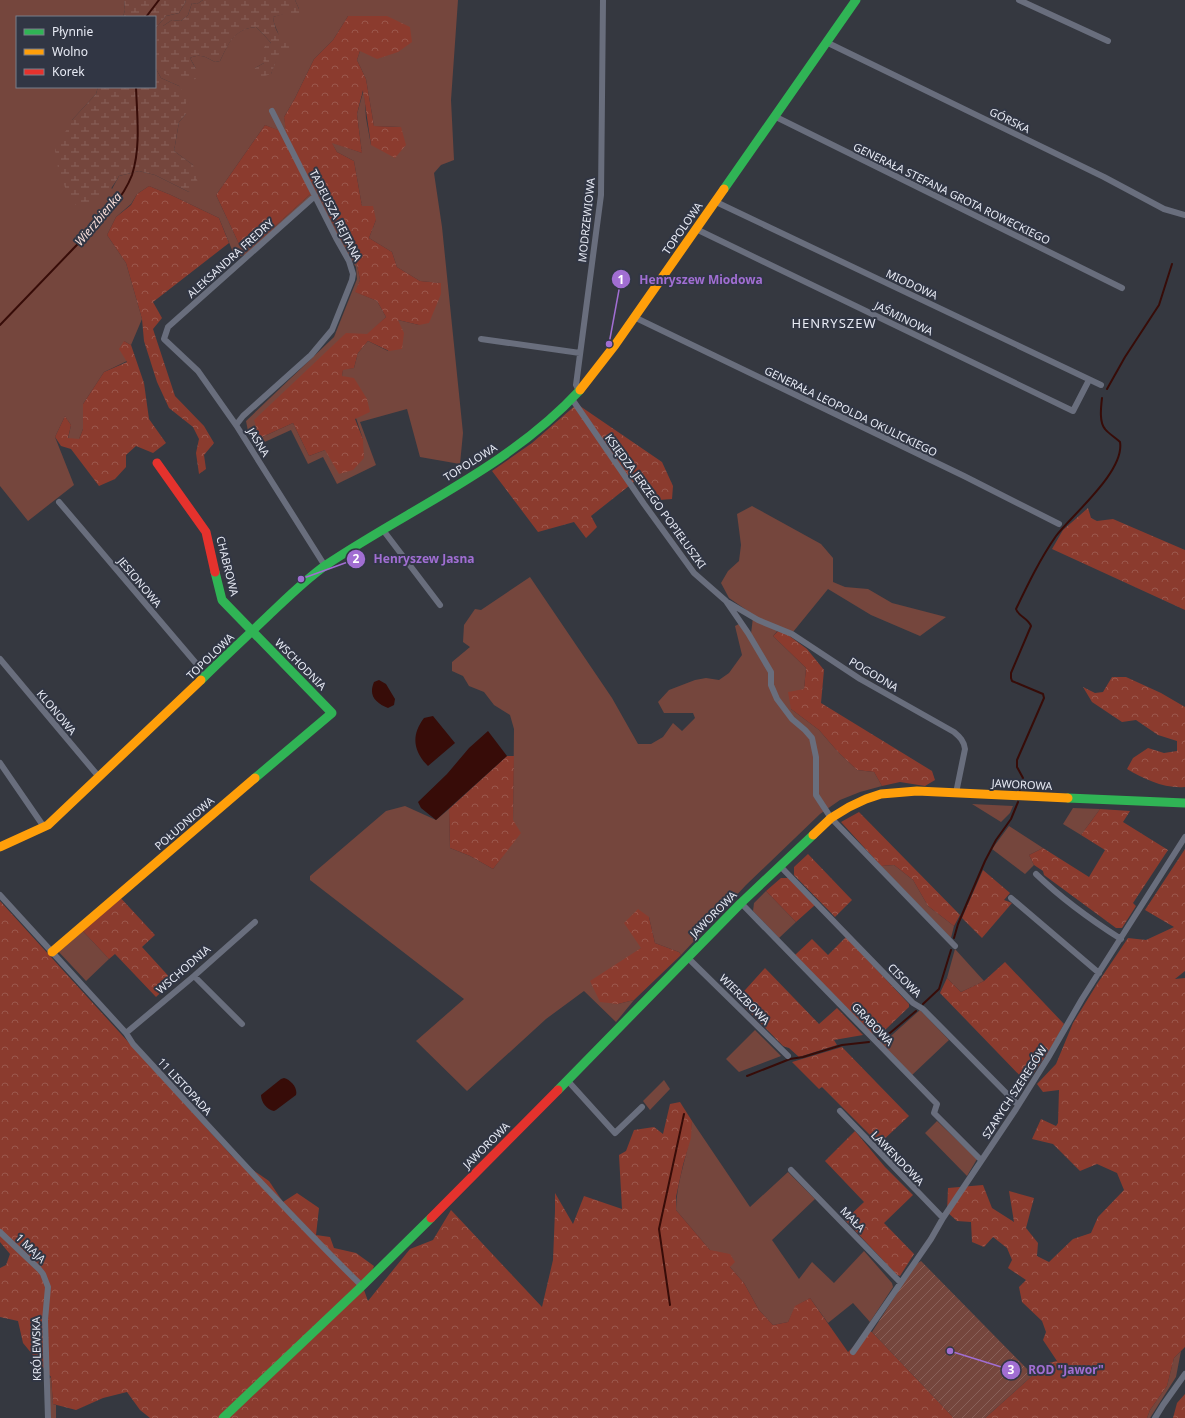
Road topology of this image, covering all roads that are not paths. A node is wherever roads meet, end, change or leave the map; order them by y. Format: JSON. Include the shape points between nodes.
{"nodes":[{"id":1,"x":603,"y":0,"type":"edge"},
{"id":2,"x":856,"y":0,"type":"edge"},
{"id":3,"x":1019,"y":0,"type":"edge"},
{"id":4,"x":1108,"y":41,"type":"dead end"},
{"id":5,"x":826,"y":42,"type":"junction"},
{"id":6,"x":272,"y":111,"type":"dead end"},
{"id":7,"x":774,"y":116,"type":"junction"},
{"id":8,"x":315,"y":196,"type":"junction"},
{"id":9,"x":714,"y":201,"type":"junction"},
{"id":10,"x":1185,"y":215,"type":"edge"},
{"id":11,"x":696,"y":228,"type":"junction"},
{"id":12,"x":1122,"y":288,"type":"dead end"},
{"id":13,"x":634,"y":317,"type":"junction"},
{"id":14,"x":164,"y":339,"type":"joint"},
{"id":15,"x":481,"y":339,"type":"dead end"},
{"id":16,"x":580,"y":353,"type":"junction"},
{"id":17,"x":1089,"y":380,"type":"junction"},
{"id":18,"x":1101,"y":385,"type":"dead end"},
{"id":19,"x":579,"y":391,"type":"junction"},
{"id":20,"x":572,"y":399,"type":"junction"},
{"id":21,"x":236,"y":425,"type":"junction"},
{"id":22,"x":158,"y":463,"type":"dead end"},
{"id":23,"x":60,"y":502,"type":"dead end"},
{"id":24,"x":1059,"y":524,"type":"dead end"},
{"id":25,"x":383,"y":530,"type":"junction"},
{"id":26,"x":325,"y":566,"type":"junction"},
{"id":27,"x":726,"y":601,"type":"junction"},
{"id":28,"x":440,"y":605,"type":"dead end"},
{"id":29,"x":252,"y":632,"type":"junction"},
{"id":30,"x":0,"y":659,"type":"edge"},
{"id":31,"x":206,"y":675,"type":"junction"},
{"id":32,"x":332,"y":713,"type":"joint"},
{"id":33,"x":0,"y":763,"type":"edge"},
{"id":34,"x":99,"y":777,"type":"junction"},
{"id":35,"x":956,"y":794,"type":"junction"},
{"id":36,"x":1185,"y":803,"type":"edge"},
{"id":37,"x":831,"y":818,"type":"junction"},
{"id":38,"x":44,"y":827,"type":"junction"},
{"id":39,"x":1184,"y":840,"type":"edge"},
{"id":40,"x":0,"y":847,"type":"edge"},
{"id":41,"x":780,"y":866,"type":"junction"},
{"id":42,"x":1036,"y":874,"type":"dead end"},
{"id":43,"x":0,"y":895,"type":"edge"},
{"id":44,"x":1011,"y":898,"type":"dead end"},
{"id":45,"x":741,"y":903,"type":"junction"},
{"id":46,"x":255,"y":922,"type":"dead end"},
{"id":47,"x":1121,"y":939,"type":"junction"},
{"id":48,"x":955,"y":946,"type":"dead end"},
{"id":49,"x":52,"y":952,"type":"junction"},
{"id":50,"x":687,"y":957,"type":"junction"},
{"id":51,"x":1099,"y":973,"type":"junction"},
{"id":52,"x":194,"y":976,"type":"junction"},
{"id":53,"x":242,"y":1024,"type":"dead end"},
{"id":54,"x":126,"y":1033,"type":"junction"},
{"id":55,"x":788,"y":1056,"type":"dead end"},
{"id":56,"x":568,"y":1081,"type":"junction"},
{"id":57,"x":1018,"y":1105,"type":"junction"},
{"id":58,"x":642,"y":1107,"type":"dead end"},
{"id":59,"x":840,"y":1111,"type":"dead end"},
{"id":60,"x":981,"y":1160,"type":"junction"},
{"id":61,"x":791,"y":1170,"type":"dead end"},
{"id":62,"x":943,"y":1218,"type":"junction"},
{"id":63,"x":0,"y":1232,"type":"edge"},
{"id":64,"x":46,"y":1280,"type":"joint"},
{"id":65,"x":900,"y":1282,"type":"junction"},
{"id":66,"x":362,"y":1286,"type":"junction"},
{"id":67,"x":853,"y":1352,"type":"dead end"},
{"id":68,"x":1185,"y":1374,"type":"edge"},
{"id":69,"x":48,"y":1418,"type":"edge"},
{"id":70,"x":223,"y":1418,"type":"edge"},
{"id":71,"x":1156,"y":1418,"type":"edge"}],
"edges":[{"from":1,"to":16,"type":"street","name":"MODRZEWIOWA","via":[[601,195]]},
{"from":2,"to":5,"type":"street","name":"TOPOLOWA"},
{"from":3,"to":4,"type":"street"},
{"from":5,"to":7,"type":"street","name":"TOPOLOWA"},
{"from":5,"to":10,"type":"street","name":"GÓRSKA","via":[[1104,177],[1164,209]]},
{"from":6,"to":8,"type":"street","name":"TADEUSZA REJTANA"},
{"from":7,"to":9,"type":"street","name":"TOPOLOWA"},
{"from":7,"to":12,"type":"street","name":"GENERAŁA STEFANA GROTA ROWECKIEGO"},
{"from":8,"to":14,"type":"street","name":"ALEKSANDRA FREDRY","via":[[168,327]]},
{"from":8,"to":21,"type":"street","name":"TADEUSZA REJTANA","via":[[349,261],[352,280],[332,330],[311,355],[242,416]]},
{"from":9,"to":11,"type":"street","name":"TOPOLOWA"},
{"from":9,"to":17,"type":"street","name":"MIODOWA"},
{"from":11,"to":13,"type":"street","name":"TOPOLOWA"},
{"from":11,"to":17,"type":"street","name":"JAŚMINOWA","via":[[1073,411]]},
{"from":13,"to":19,"type":"street","name":"TOPOLOWA"},
{"from":13,"to":24,"type":"street","name":"GENERAŁA LEOPOLDA OKULICKIEGO"},
{"from":14,"to":21,"type":"street","name":"JASNA","via":[[198,371]]},
{"from":15,"to":16,"type":"street"},
{"from":16,"to":19,"type":"street","name":"MODRZEWIOWA","via":[[576,384]]},
{"from":17,"to":18,"type":"street","name":"MIODOWA"},
{"from":19,"to":20,"type":"street","name":"TOPOLOWA"},
{"from":20,"to":25,"type":"street","name":"TOPOLOWA","via":[[528,438],[488,466]]},
{"from":20,"to":27,"type":"street","name":"KSIĘDZA JERZEGO POPIEŁUSZKI","via":[[694,574]]},
{"from":21,"to":26,"type":"street","name":"JASNA"},
{"from":22,"to":29,"type":"street","name":"CHABROWA","via":[[206,532],[222,600]]},
{"from":23,"to":31,"type":"street","name":"JESIONOWA"},
{"from":25,"to":26,"type":"street","name":"TOPOLOWA"},
{"from":25,"to":28,"type":"street"},
{"from":26,"to":29,"type":"street","name":"TOPOLOWA","via":[[304,582]]},
{"from":27,"to":35,"type":"street","name":"POGODNA","via":[[758,620],[792,634],[860,679],[954,732],[964,744]]},
{"from":27,"to":37,"type":"street","name":"KSIĘDZA JERZEGO POPIEŁUSZKI","via":[[772,672],[771,685],[777,699],[792,719],[812,738],[816,757],[816,795]]},
{"from":29,"to":31,"type":"street","name":"TOPOLOWA"},
{"from":29,"to":32,"type":"street","name":"WSCHODNIA"},
{"from":30,"to":34,"type":"street","name":"KLONOWA"},
{"from":31,"to":34,"type":"street","name":"TOPOLOWA"},
{"from":32,"to":49,"type":"street","name":"POŁUDNIOWA"},
{"from":33,"to":38,"type":"street"},
{"from":34,"to":38,"type":"street","name":"TOPOLOWA"},
{"from":35,"to":36,"type":"street","name":"JAWOROWA"},
{"from":35,"to":37,"type":"street","name":"JAWOROWA","via":[[917,791],[881,794],[849,807]]},
{"from":37,"to":41,"type":"street","name":"JAWOROWA"},
{"from":37,"to":48,"type":"street","name":"KSIĘDZA JERZEGO POPIEŁUSZKI"},
{"from":38,"to":40,"type":"street","name":"TOPOLOWA"},
{"from":39,"to":47,"type":"street","name":"SZARYCH SZEREGÓW"},
{"from":41,"to":45,"type":"street","name":"JAWOROWA"},
{"from":41,"to":57,"type":"street","name":"CISOWA","via":[[913,1003],[923,1009]]},
{"from":42,"to":47,"type":"street","via":[[1099,925]]},
{"from":43,"to":49,"type":"street","name":"11 LISTOPADA"},
{"from":44,"to":51,"type":"street"},
{"from":45,"to":50,"type":"street","name":"JAWOROWA"},
{"from":45,"to":60,"type":"street","name":"GRABOWA","via":[[937,1104],[934,1113]]},
{"from":46,"to":52,"type":"street","name":"WSCHODNIA"},
{"from":47,"to":51,"type":"street","name":"SZARYCH SZEREGÓW"},
{"from":49,"to":54,"type":"street","name":"11 LISTOPADA"},
{"from":50,"to":55,"type":"street","name":"WIERZBOWA"},
{"from":50,"to":56,"type":"street","name":"JAWOROWA"},
{"from":51,"to":57,"type":"street","name":"SZARYCH SZEREGÓW"},
{"from":52,"to":53,"type":"street"},
{"from":52,"to":54,"type":"street","name":"WSCHODNIA"},
{"from":54,"to":66,"type":"street","name":"11 LISTOPADA","via":[[133,1044],[222,1141]]},
{"from":56,"to":58,"type":"street","via":[[615,1134]]},
{"from":56,"to":66,"type":"street","name":"JAWOROWA"},
{"from":57,"to":60,"type":"street","name":"SZARYCH SZEREGÓW"},
{"from":59,"to":62,"type":"street","name":"LAWENDOWA"},
{"from":60,"to":62,"type":"street","name":"SZARYCH SZEREGÓW"},
{"from":61,"to":65,"type":"street","name":"MAŁA"},
{"from":62,"to":65,"type":"street","name":"SZARYCH SZEREGÓW"},
{"from":63,"to":64,"type":"street","name":"1 MAJA","via":[[39,1269]]},
{"from":64,"to":69,"type":"street","name":"KRÓLEWSKA"},
{"from":65,"to":67,"type":"street","name":"SZARYCH SZEREGÓW"},
{"from":66,"to":70,"type":"street","name":"JAWOROWA"},
{"from":68,"to":71,"type":"street"}]}
